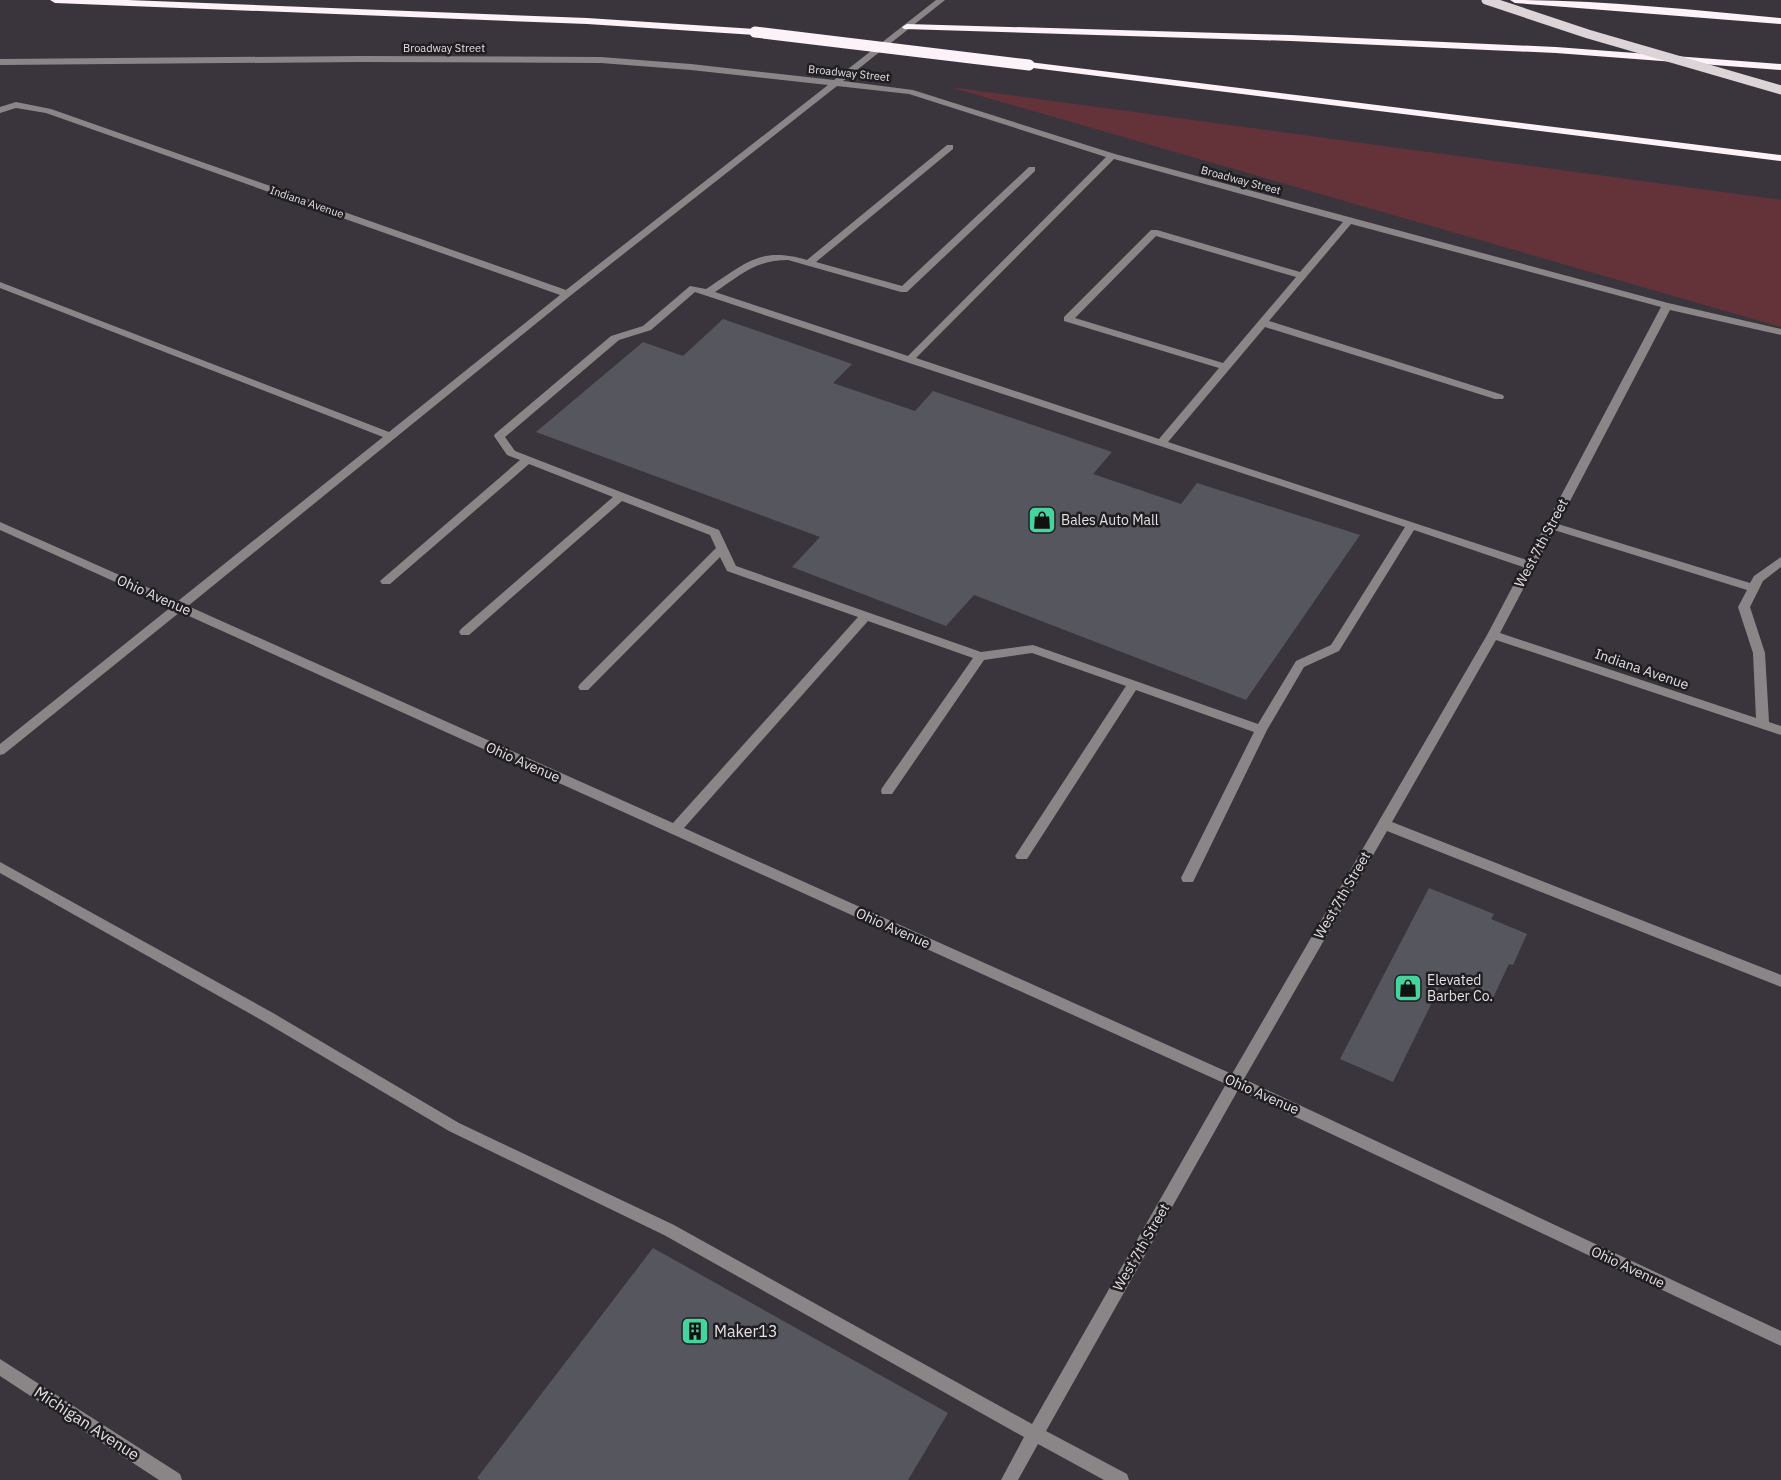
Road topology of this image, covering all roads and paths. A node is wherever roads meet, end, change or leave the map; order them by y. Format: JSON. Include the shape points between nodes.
{"nodes":[{"id":1,"x":56,"y":0,"type":"edge"},
{"id":2,"x":941,"y":0,"type":"edge"},
{"id":3,"x":1486,"y":0,"type":"edge"},
{"id":4,"x":1515,"y":0,"type":"edge"},
{"id":5,"x":1781,"y":21,"type":"edge"},
{"id":6,"x":908,"y":26,"type":"junction"},
{"id":7,"x":0,"y":62,"type":"edge"},
{"id":8,"x":1781,"y":67,"type":"edge"},
{"id":9,"x":833,"y":83,"type":"junction"},
{"id":10,"x":1781,"y":90,"type":"edge"},
{"id":11,"x":0,"y":110,"type":"edge"},
{"id":12,"x":950,"y":147,"type":"dead end"},
{"id":13,"x":1112,"y":156,"type":"junction"},
{"id":14,"x":1781,"y":158,"type":"edge"},
{"id":15,"x":1032,"y":169,"type":"dead end"},
{"id":16,"x":1349,"y":221,"type":"junction"},
{"id":17,"x":808,"y":263,"type":"junction"},
{"id":18,"x":1302,"y":276,"type":"junction"},
{"id":19,"x":0,"y":285,"type":"edge"},
{"id":20,"x":707,"y":293,"type":"junction"},
{"id":21,"x":567,"y":294,"type":"junction"},
{"id":22,"x":1667,"y":306,"type":"junction"},
{"id":23,"x":1264,"y":322,"type":"junction"},
{"id":24,"x":1781,"y":332,"type":"edge"},
{"id":25,"x":909,"y":360,"type":"junction"},
{"id":26,"x":1225,"y":367,"type":"junction"},
{"id":27,"x":1499,"y":397,"type":"dead end"},
{"id":28,"x":389,"y":436,"type":"junction"},
{"id":29,"x":1161,"y":443,"type":"junction"},
{"id":30,"x":528,"y":459,"type":"junction"},
{"id":31,"x":621,"y":496,"type":"junction"},
{"id":32,"x":1550,"y":525,"type":"junction"},
{"id":33,"x":0,"y":526,"type":"edge"},
{"id":34,"x":1411,"y":526,"type":"junction"},
{"id":35,"x":722,"y":549,"type":"junction"},
{"id":36,"x":1781,"y":561,"type":"edge"},
{"id":37,"x":1530,"y":565,"type":"junction"},
{"id":38,"x":386,"y":581,"type":"dead end"},
{"id":39,"x":1754,"y":588,"type":"junction"},
{"id":40,"x":178,"y":606,"type":"junction"},
{"id":41,"x":866,"y":615,"type":"junction"},
{"id":42,"x":465,"y":632,"type":"dead end"},
{"id":43,"x":1493,"y":635,"type":"junction"},
{"id":44,"x":980,"y":656,"type":"junction"},
{"id":45,"x":1133,"y":685,"type":"junction"},
{"id":46,"x":584,"y":688,"type":"dead end"},
{"id":47,"x":1763,"y":725,"type":"junction"},
{"id":48,"x":1261,"y":730,"type":"junction"},
{"id":49,"x":1781,"y":731,"type":"edge"},
{"id":50,"x":0,"y":751,"type":"edge"},
{"id":51,"x":887,"y":791,"type":"dead end"},
{"id":52,"x":1383,"y":824,"type":"junction"},
{"id":53,"x":675,"y":830,"type":"junction"},
{"id":54,"x":1022,"y":856,"type":"dead end"},
{"id":55,"x":0,"y":867,"type":"edge"},
{"id":56,"x":1188,"y":878,"type":"dead end"},
{"id":57,"x":1781,"y":981,"type":"edge"},
{"id":58,"x":1235,"y":1082,"type":"junction"},
{"id":59,"x":1781,"y":1339,"type":"edge"},
{"id":60,"x":0,"y":1367,"type":"edge"},
{"id":61,"x":1034,"y":1434,"type":"junction"},
{"id":62,"x":174,"y":1480,"type":"edge"},
{"id":63,"x":1009,"y":1480,"type":"edge"},
{"id":64,"x":1122,"y":1480,"type":"edge"}],
"edges":[{"from":1,"to":14,"type":"highway","bridge":true,"via":[[755,32]]},
{"from":2,"to":6,"type":"street"},
{"from":3,"to":10,"type":"main road","bridge":true,"via":[[1588,34]]},
{"from":4,"to":5,"type":"highway"},
{"from":6,"to":8,"type":"highway","via":[[1301,38],[1556,50]]},
{"from":6,"to":9,"type":"street"},
{"from":7,"to":9,"type":"street","name":"Broadway Street","via":[[601,60]]},
{"from":9,"to":13,"type":"street","name":"Broadway Street","via":[[910,92]]},
{"from":9,"to":21,"type":"street"},
{"from":11,"to":21,"type":"street","name":"Indiana Avenue","via":[[16,105],[48,111]]},
{"from":12,"to":17,"type":"street"},
{"from":13,"to":16,"type":"street","name":"Broadway Street"},
{"from":13,"to":25,"type":"street"},
{"from":15,"to":17,"type":"street","via":[[904,290]]},
{"from":16,"to":18,"type":"street"},
{"from":16,"to":22,"type":"street","name":"Broadway Street"},
{"from":17,"to":20,"type":"street","via":[[788,257],[768,257]]},
{"from":18,"to":23,"type":"street"},
{"from":18,"to":26,"type":"street","via":[[1154,232],[1068,319]]},
{"from":19,"to":28,"type":"street"},
{"from":20,"to":25,"type":"street"},
{"from":20,"to":30,"type":"street","via":[[693,288],[647,328],[614,338],[498,436],[512,453]]},
{"from":21,"to":28,"type":"street"},
{"from":22,"to":24,"type":"street","name":"Broadway Street"},
{"from":22,"to":32,"type":"street","name":"West 7th Street"},
{"from":23,"to":26,"type":"street"},
{"from":23,"to":27,"type":"street"},
{"from":25,"to":29,"type":"street"},
{"from":26,"to":29,"type":"street"},
{"from":28,"to":40,"type":"street"},
{"from":29,"to":34,"type":"street"},
{"from":30,"to":31,"type":"street"},
{"from":30,"to":38,"type":"street"},
{"from":31,"to":35,"type":"street","via":[[715,533]]},
{"from":31,"to":42,"type":"street"},
{"from":32,"to":37,"type":"street","name":"West 7th Street"},
{"from":32,"to":39,"type":"street"},
{"from":33,"to":40,"type":"street","name":"Ohio Avenue"},
{"from":34,"to":37,"type":"street"},
{"from":34,"to":48,"type":"street","via":[[1335,648],[1300,664]]},
{"from":35,"to":41,"type":"street","via":[[731,568]]},
{"from":35,"to":46,"type":"street"},
{"from":36,"to":39,"type":"street","via":[[1758,579]]},
{"from":37,"to":43,"type":"street","name":"West 7th Street"},
{"from":39,"to":47,"type":"street","via":[[1744,607],[1759,653]]},
{"from":40,"to":50,"type":"street"},
{"from":40,"to":53,"type":"street","name":"Ohio Avenue"},
{"from":41,"to":44,"type":"street"},
{"from":41,"to":53,"type":"street"},
{"from":43,"to":47,"type":"street","name":"Indiana Avenue"},
{"from":43,"to":52,"type":"street","name":"West 7th Street"},
{"from":44,"to":45,"type":"street","via":[[1033,649]]},
{"from":44,"to":51,"type":"street"},
{"from":45,"to":48,"type":"street"},
{"from":45,"to":54,"type":"street"},
{"from":47,"to":49,"type":"street","name":"Indiana Avenue"},
{"from":48,"to":56,"type":"street"},
{"from":52,"to":57,"type":"street"},
{"from":52,"to":58,"type":"street","name":"West 7th Street"},
{"from":53,"to":58,"type":"street","name":"Ohio Avenue"},
{"from":55,"to":61,"type":"street","via":[[268,1017],[454,1127],[669,1230]]},
{"from":58,"to":59,"type":"street","name":"Ohio Avenue"},
{"from":58,"to":61,"type":"street","name":"West 7th Street"},
{"from":60,"to":62,"type":"street","name":"Michigan Avenue"},
{"from":61,"to":63,"type":"street","name":"West 7th Street"},
{"from":61,"to":64,"type":"street"}]}
